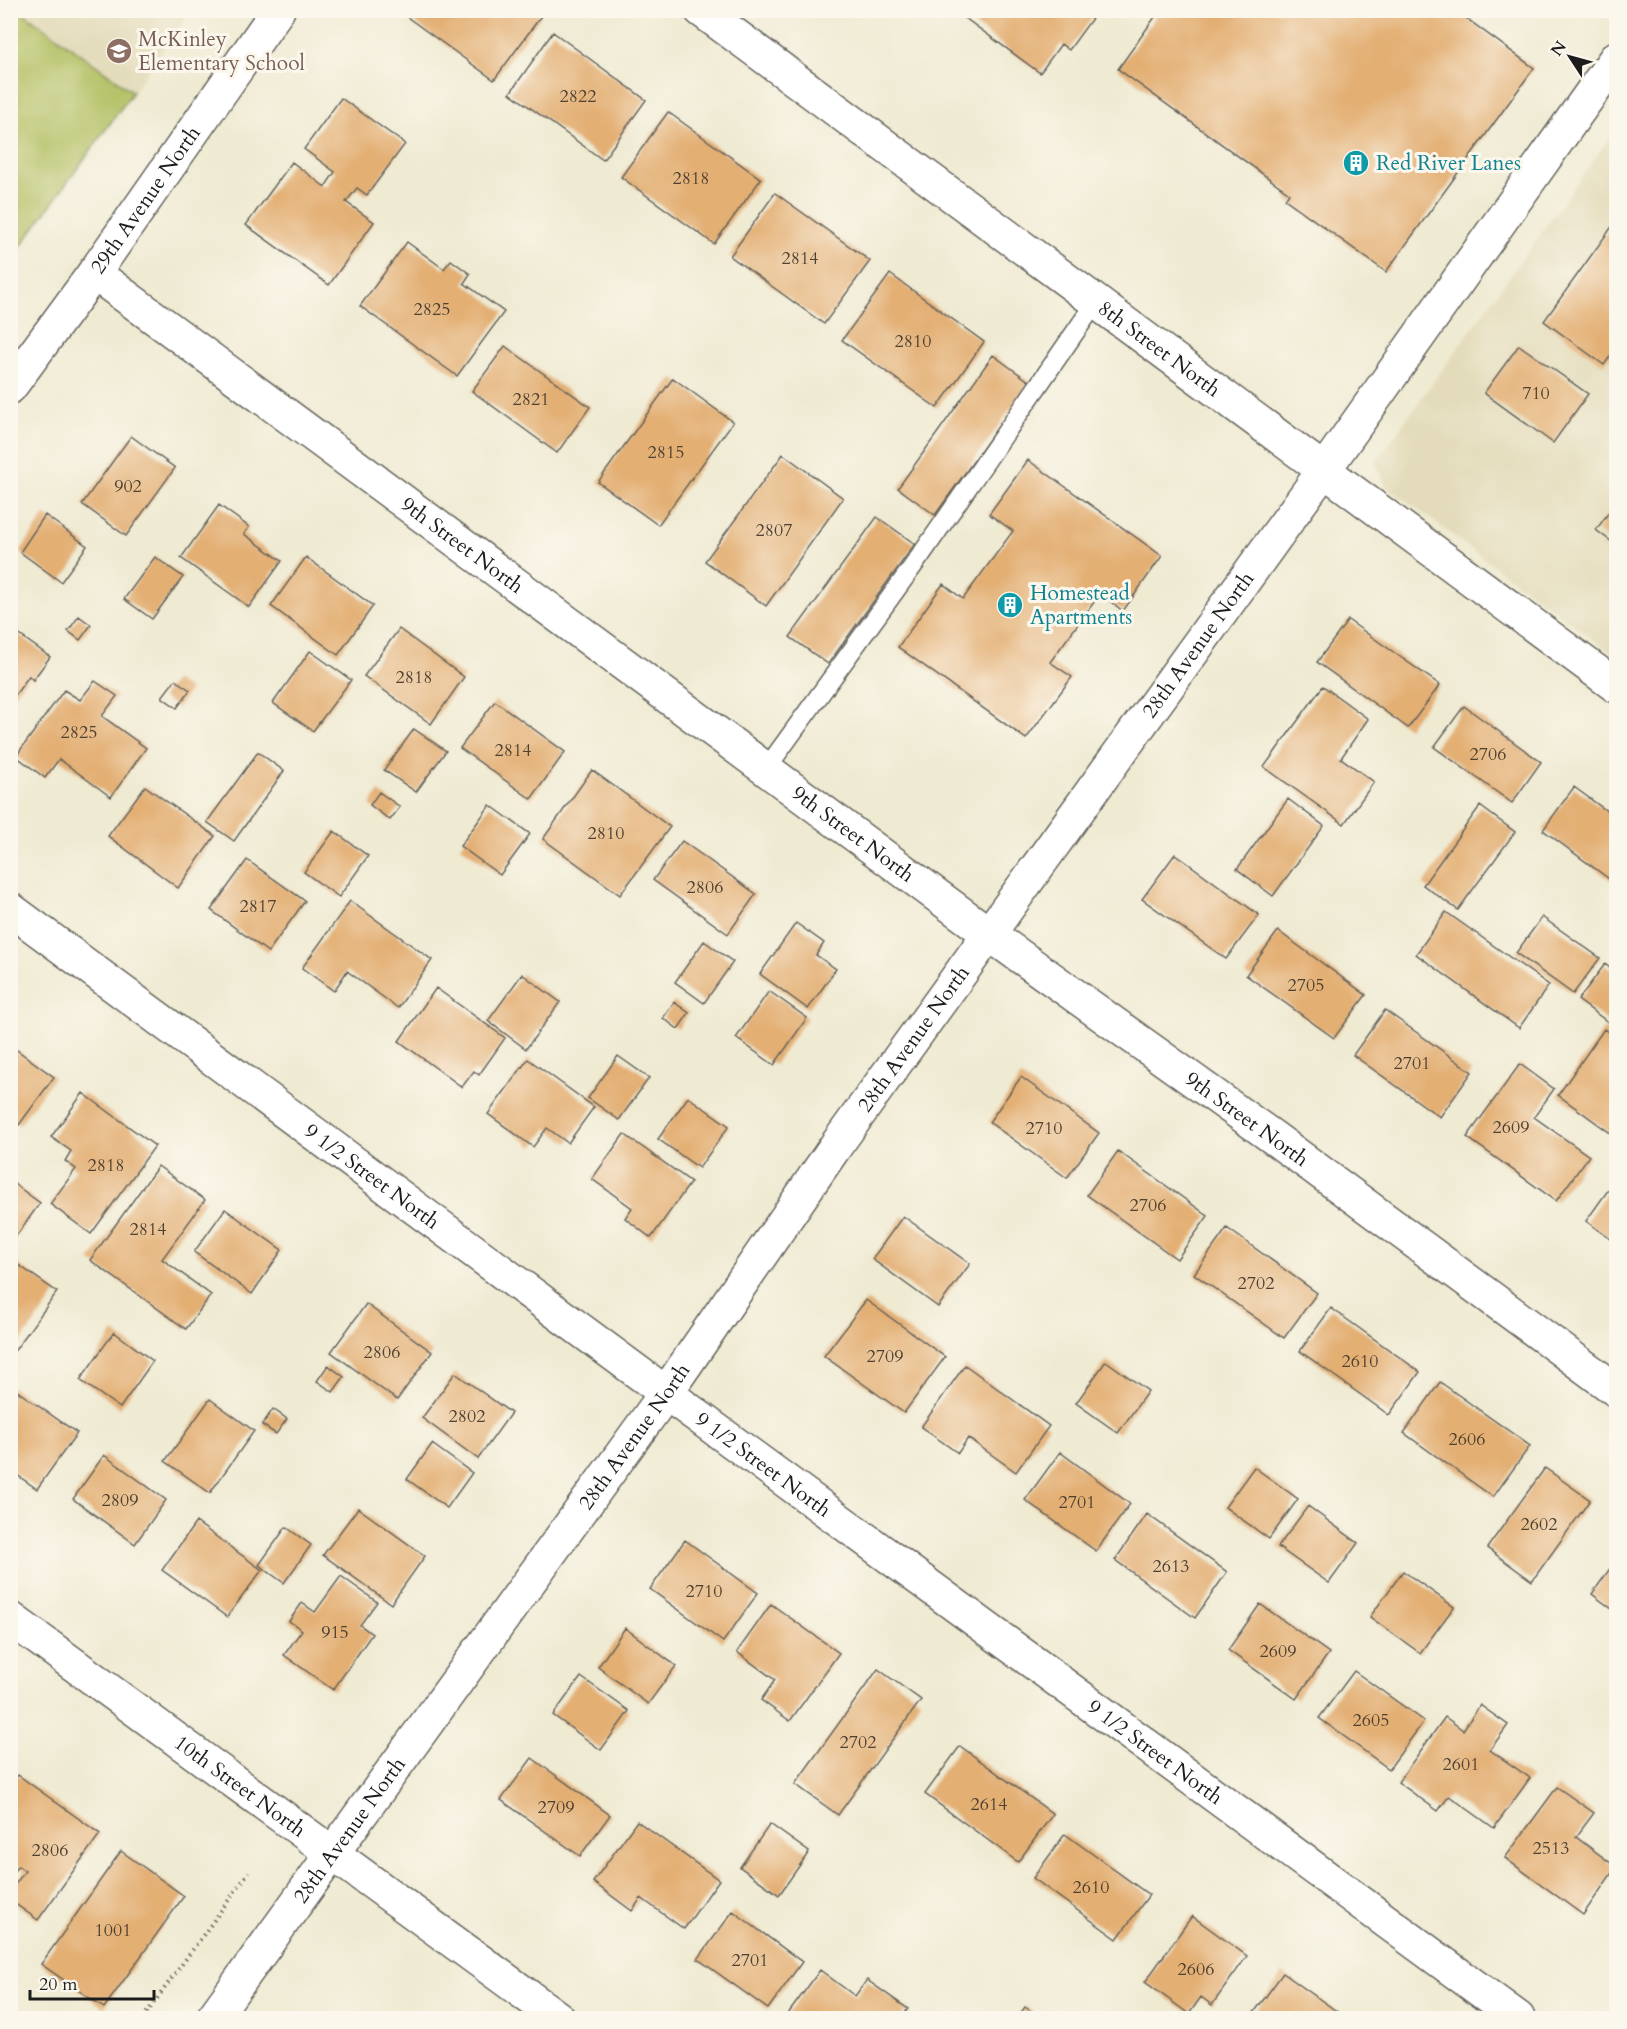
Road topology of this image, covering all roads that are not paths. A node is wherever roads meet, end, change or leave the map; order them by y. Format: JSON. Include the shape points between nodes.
{"nodes":[{"id":1,"x":278,"y":10,"type":"edge"},
{"id":2,"x":701,"y":10,"type":"edge"},
{"id":3,"x":1617,"y":58,"type":"edge"},
{"id":4,"x":94,"y":273,"type":"junction"},
{"id":5,"x":1096,"y":302,"type":"junction"},
{"id":6,"x":10,"y":387,"type":"edge"},
{"id":7,"x":1324,"y":470,"type":"junction"},
{"id":8,"x":1617,"y":686,"type":"edge"},
{"id":9,"x":766,"y":769,"type":"junction"},
{"id":10,"x":10,"y":909,"type":"edge"},
{"id":11,"x":989,"y":934,"type":"junction"},
{"id":12,"x":1617,"y":1390,"type":"edge"},
{"id":13,"x":666,"y":1393,"type":"junction"},
{"id":14,"x":10,"y":1618,"type":"edge"},
{"id":15,"x":332,"y":1855,"type":"junction"},
{"id":16,"x":213,"y":2019,"type":"edge"},
{"id":17,"x":558,"y":2019,"type":"edge"},
{"id":18,"x":1518,"y":2019,"type":"edge"}],
"edges":[{"from":1,"to":4,"type":"street","name":"29th Avenue North"},
{"from":2,"to":5,"type":"street","name":"8th Street North"},
{"from":3,"to":7,"type":"street","name":"28th Avenue North"},
{"from":4,"to":6,"type":"street","name":"29th Avenue North"},
{"from":4,"to":9,"type":"street","name":"9th Street North"},
{"from":5,"to":7,"type":"street","name":"8th Street North"},
{"from":5,"to":9,"type":"lane","via":[[921,555]]},
{"from":7,"to":8,"type":"street","name":"8th Street North"},
{"from":7,"to":11,"type":"street","name":"28th Avenue North"},
{"from":9,"to":11,"type":"street","name":"9th Street North"},
{"from":10,"to":13,"type":"street","name":"9 1/2 Street North"},
{"from":11,"to":12,"type":"street","name":"9th Street North"},
{"from":11,"to":13,"type":"street","name":"28th Avenue North","via":[[835,1147]]},
{"from":13,"to":15,"type":"street","name":"28th Avenue North"},
{"from":13,"to":18,"type":"street","name":"9 1/2 Street North"},
{"from":14,"to":15,"type":"street","name":"10th Street North"},
{"from":15,"to":16,"type":"street","name":"28th Avenue North"},
{"from":15,"to":17,"type":"street","name":"10th Street North"}]}
